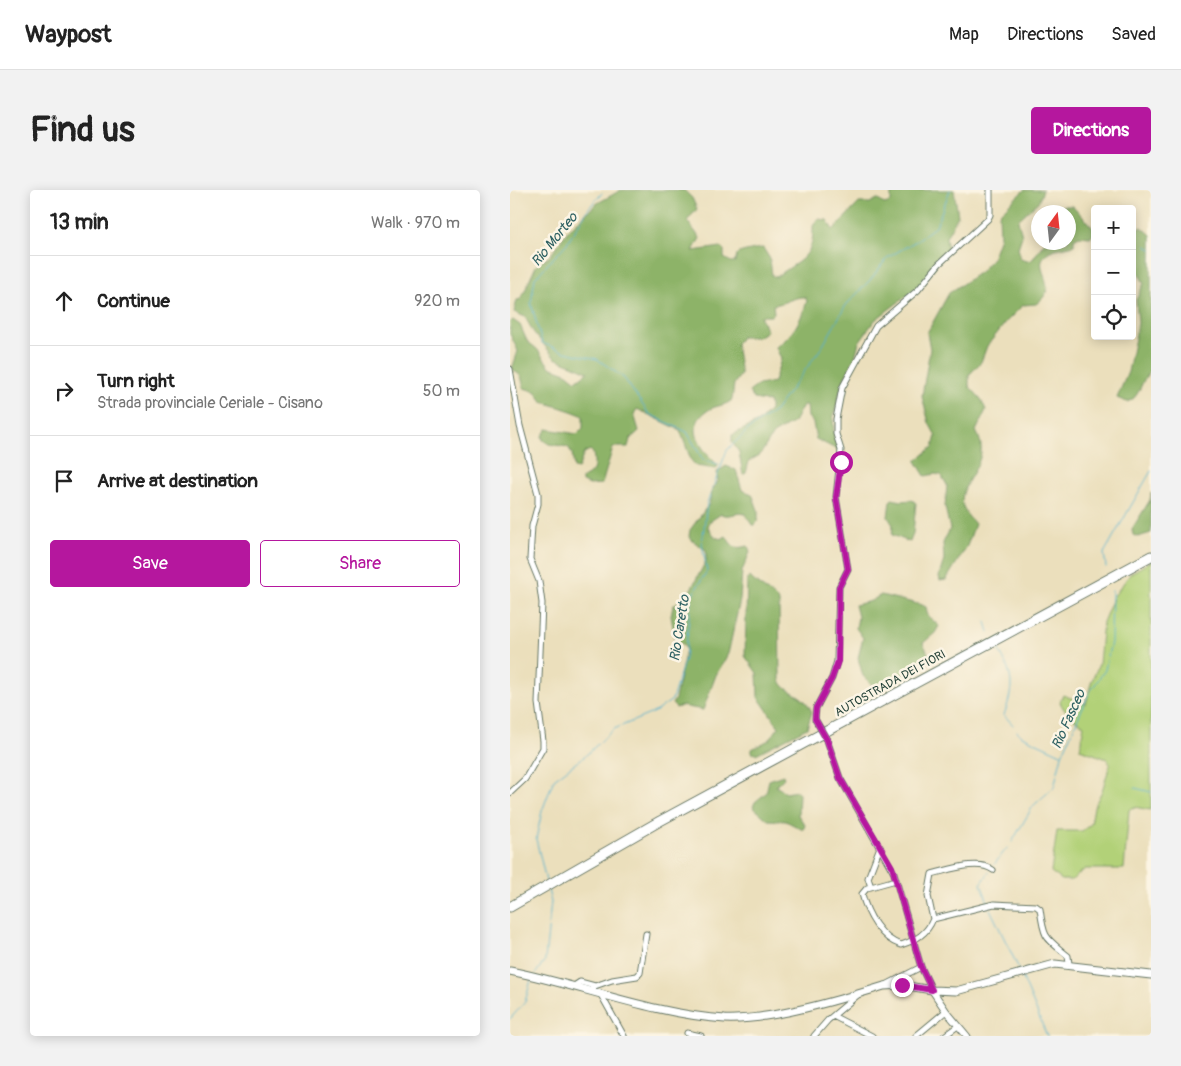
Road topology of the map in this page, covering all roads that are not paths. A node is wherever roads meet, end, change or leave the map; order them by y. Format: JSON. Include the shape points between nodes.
{"nodes":[{"id":1,"x":990,"y":190,"type":"edge"},
{"id":2,"x":510,"y":369,"type":"edge"},
{"id":3,"x":1151,"y":550,"type":"edge"},
{"id":4,"x":1151,"y":556,"type":"edge"},
{"id":5,"x":510,"y":793,"type":"edge"},
{"id":6,"x":880,"y":847,"type":"junction"},
{"id":7,"x":993,"y":870,"type":"dead end"},
{"id":8,"x":896,"y":880,"type":"junction"},
{"id":9,"x":871,"y":887,"type":"junction"},
{"id":10,"x":510,"y":900,"type":"edge"},
{"id":11,"x":510,"y":907,"type":"edge"},
{"id":12,"x":933,"y":919,"type":"junction"},
{"id":13,"x":646,"y":934,"type":"dead end"},
{"id":14,"x":913,"y":940,"type":"junction"},
{"id":15,"x":1069,"y":964,"type":"junction"},
{"id":16,"x":921,"y":967,"type":"junction"},
{"id":17,"x":510,"y":971,"type":"edge"},
{"id":18,"x":1151,"y":975,"type":"edge"},
{"id":19,"x":574,"y":986,"type":"junction"},
{"id":20,"x":884,"y":986,"type":"junction"},
{"id":21,"x":932,"y":990,"type":"junction"},
{"id":22,"x":600,"y":992,"type":"junction"},
{"id":23,"x":860,"y":993,"type":"junction"},
{"id":24,"x":946,"y":1011,"type":"junction"},
{"id":25,"x":833,"y":1016,"type":"junction"},
{"id":26,"x":958,"y":1026,"type":"junction"},
{"id":27,"x":687,"y":1032,"type":"dead end"},
{"id":28,"x":624,"y":1036,"type":"edge"},
{"id":29,"x":701,"y":1036,"type":"edge"},
{"id":30,"x":814,"y":1036,"type":"edge"},
{"id":31,"x":872,"y":1036,"type":"edge"},
{"id":32,"x":916,"y":1036,"type":"edge"},
{"id":33,"x":944,"y":1036,"type":"edge"},
{"id":34,"x":967,"y":1036,"type":"edge"}],
"edges":[{"from":1,"to":6,"type":"street","bridge":true,"via":[[988,219],[939,264],[918,290],[876,326],[842,388],[836,419],[841,450],[836,497],[848,569],[839,587],[838,661],[816,708],[815,719],[827,740],[840,778]]},
{"from":2,"to":5,"type":"street","via":[[520,426],[538,494],[530,559],[542,603],[538,703],[544,740],[525,780]]},
{"from":3,"to":10,"type":"highway","name":"AUTOSTRADA DEI FIORI"},
{"from":4,"to":11,"type":"highway","name":"AUTOSTRADA DEI FIORI","via":[[668,817]]},
{"from":6,"to":8,"type":"street"},
{"from":6,"to":9,"type":"street","via":[[868,878]]},
{"from":7,"to":12,"type":"street","via":[[967,866],[932,874],[928,896]]},
{"from":8,"to":9,"type":"street"},
{"from":8,"to":14,"type":"street"},
{"from":9,"to":14,"type":"street","via":[[862,894],[864,902],[885,937],[901,945]]},
{"from":12,"to":14,"type":"street","via":[[929,930]]},
{"from":12,"to":15,"type":"street","via":[[994,904],[1036,906],[1040,909],[1046,938],[1068,956]]},
{"from":13,"to":19,"type":"street","via":[[637,976],[595,986],[580,982]]},
{"from":14,"to":16,"type":"street"},
{"from":15,"to":18,"type":"main road"},
{"from":15,"to":21,"type":"main road","via":[[1041,967],[956,991]]},
{"from":16,"to":20,"type":"street"},
{"from":16,"to":21,"type":"street"},
{"from":17,"to":19,"type":"main road"},
{"from":19,"to":22,"type":"main road"},
{"from":20,"to":21,"type":"main road"},
{"from":20,"to":23,"type":"main road"},
{"from":21,"to":24,"type":"street"},
{"from":22,"to":23,"type":"main road","via":[[672,1010],[726,1019],[773,1014]]},
{"from":22,"to":28,"type":"street"},
{"from":23,"to":25,"type":"street"},
{"from":24,"to":26,"type":"street"},
{"from":24,"to":32,"type":"street"},
{"from":25,"to":30,"type":"street"},
{"from":25,"to":31,"type":"street"},
{"from":26,"to":33,"type":"street"},
{"from":26,"to":34,"type":"street"},
{"from":27,"to":29,"type":"street"}]}
